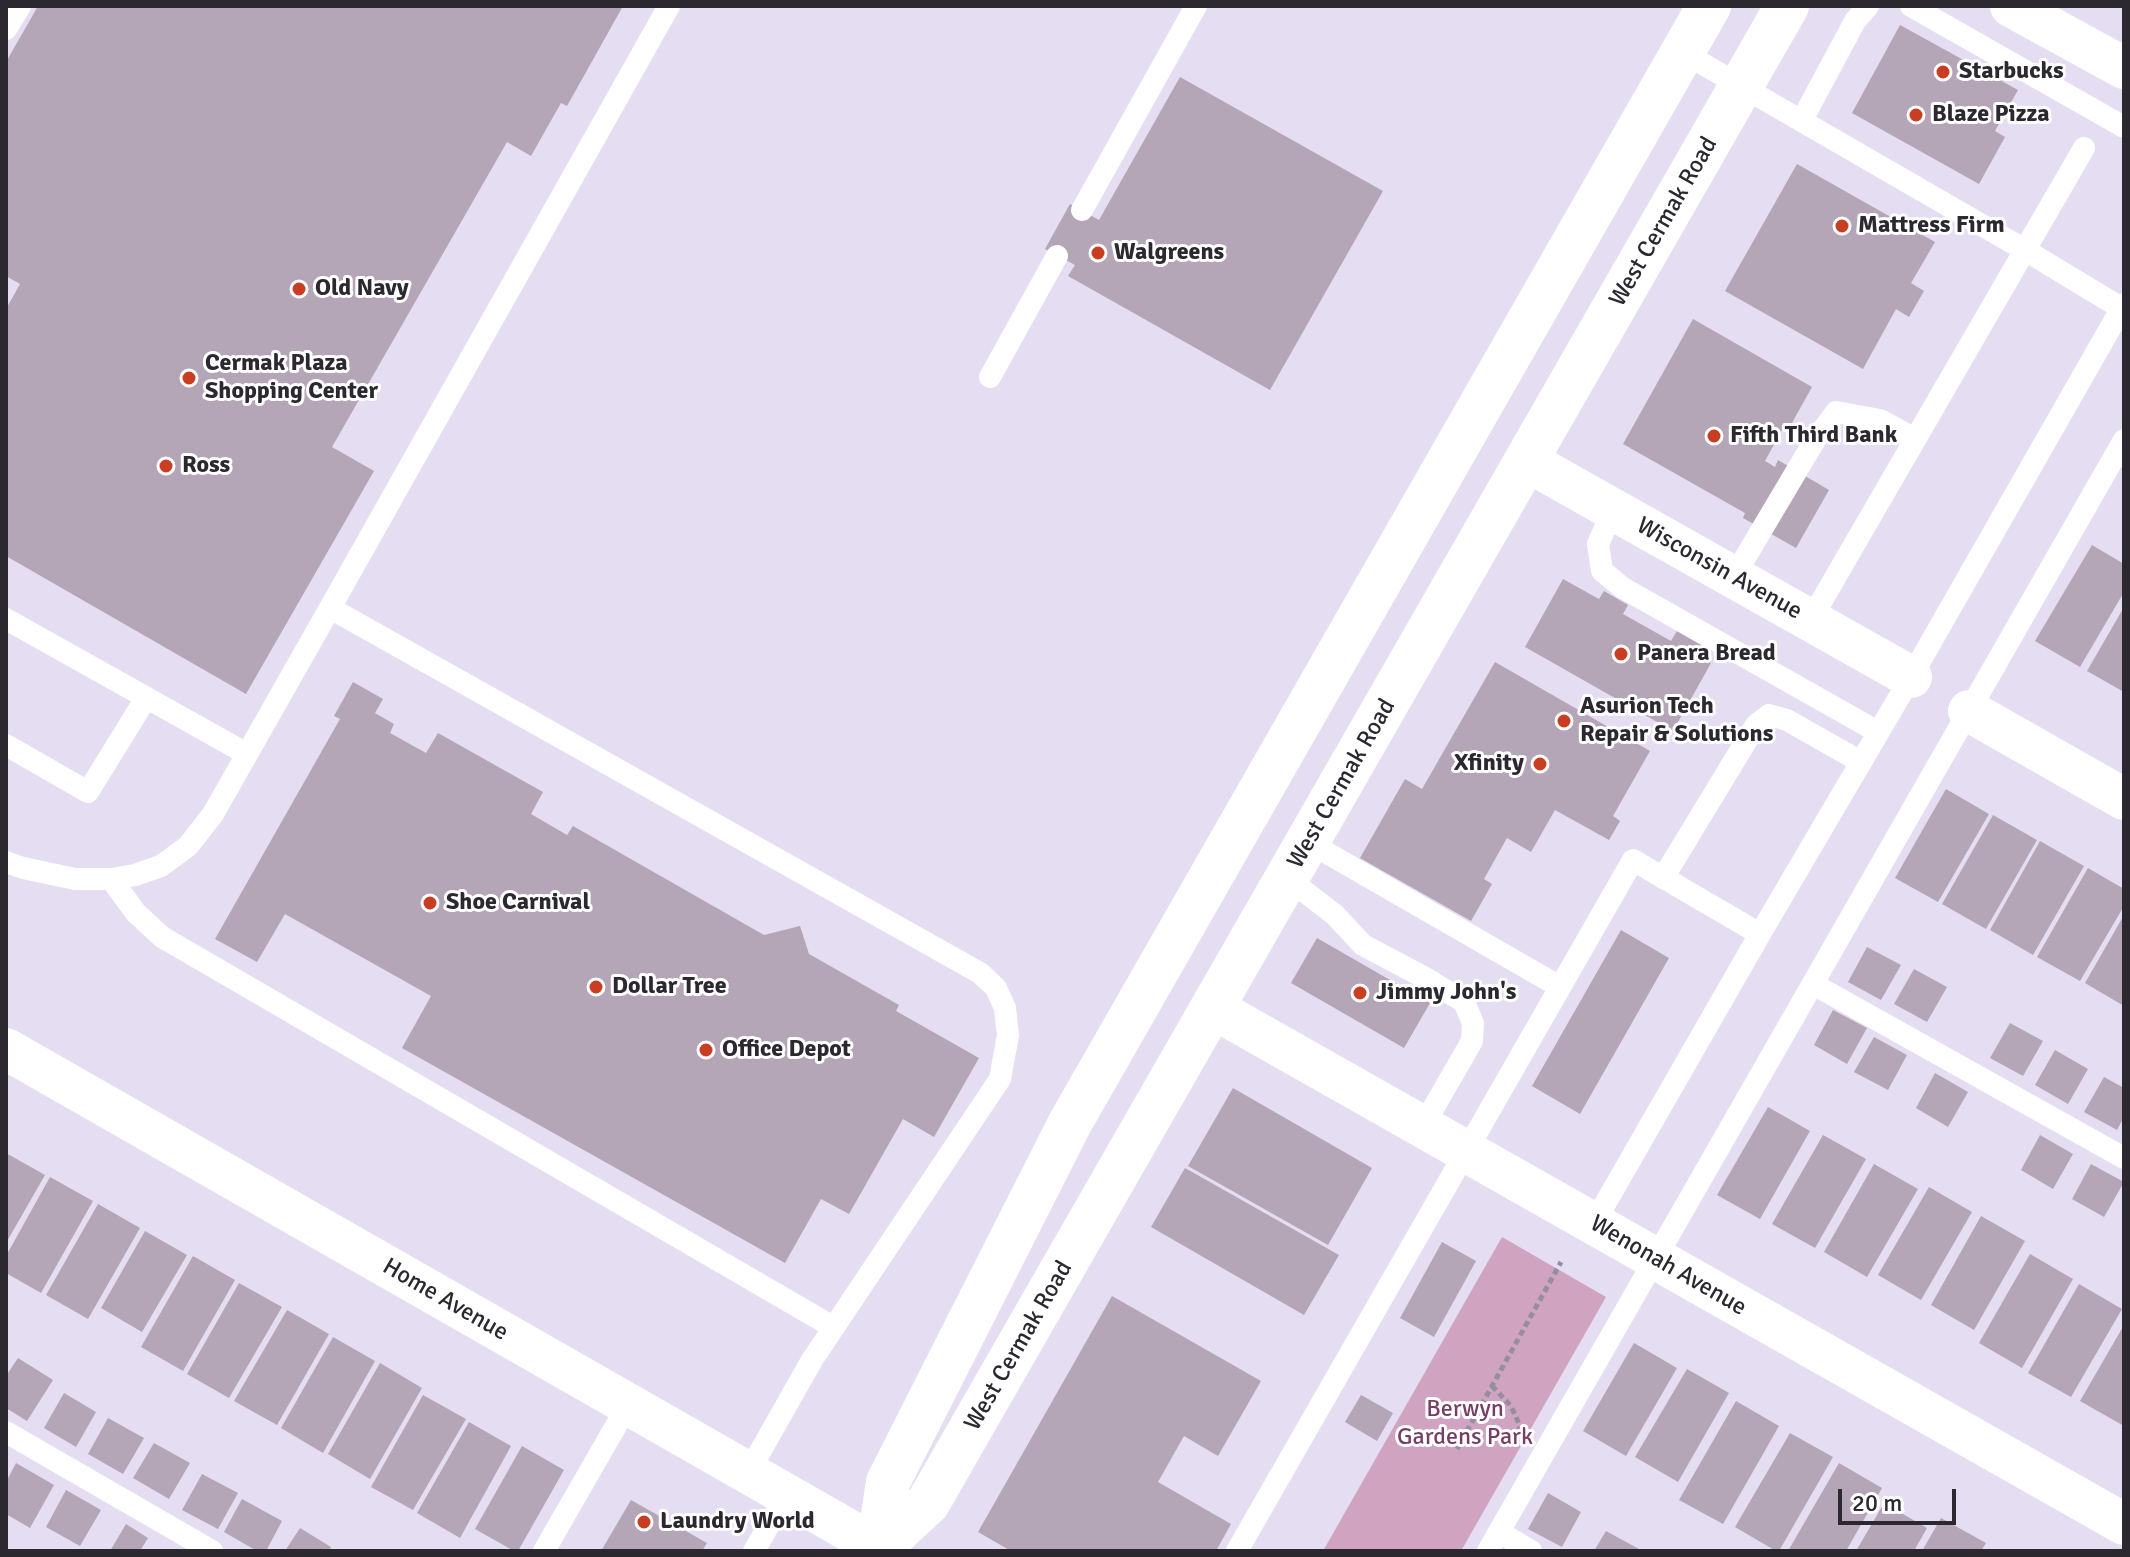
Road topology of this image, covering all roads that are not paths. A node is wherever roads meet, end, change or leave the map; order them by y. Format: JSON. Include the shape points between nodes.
{"nodes":[{"id":1,"x":20,"y":6,"type":"edge"},
{"id":2,"x":669,"y":6,"type":"edge"},
{"id":3,"x":1196,"y":6,"type":"edge"},
{"id":4,"x":1709,"y":6,"type":"edge"},
{"id":5,"x":1787,"y":6,"type":"edge"},
{"id":6,"x":1868,"y":6,"type":"edge"},
{"id":7,"x":1911,"y":6,"type":"edge"},
{"id":8,"x":2011,"y":6,"type":"edge"},
{"id":9,"x":6,"y":29,"type":"edge"},
{"id":10,"x":1673,"y":47,"type":"junction"},
{"id":11,"x":2124,"y":68,"type":"edge"},
{"id":12,"x":1742,"y":85,"type":"junction"},
{"id":13,"x":1802,"y":120,"type":"junction"},
{"id":14,"x":2124,"y":127,"type":"edge"},
{"id":15,"x":2084,"y":148,"type":"dead end"},
{"id":16,"x":1082,"y":210,"type":"dead end"},
{"id":17,"x":2025,"y":250,"type":"junction"},
{"id":18,"x":1057,"y":256,"type":"dead end"},
{"id":19,"x":2123,"y":306,"type":"edge"},
{"id":20,"x":990,"y":377,"type":"dead end"},
{"id":21,"x":1915,"y":439,"type":"junction"},
{"id":22,"x":2124,"y":440,"type":"edge"},
{"id":23,"x":1527,"y":461,"type":"junction"},
{"id":24,"x":1613,"y":510,"type":"junction"},
{"id":25,"x":1733,"y":578,"type":"junction"},
{"id":26,"x":330,"y":608,"type":"junction"},
{"id":27,"x":6,"y":619,"type":"edge"},
{"id":28,"x":1810,"y":621,"type":"junction"},
{"id":29,"x":1911,"y":677,"type":"junction"},
{"id":30,"x":146,"y":698,"type":"junction"},
{"id":31,"x":1969,"y":711,"type":"junction"},
{"id":32,"x":1878,"y":732,"type":"junction"},
{"id":33,"x":6,"y":745,"type":"edge"},
{"id":34,"x":247,"y":754,"type":"junction"},
{"id":35,"x":1861,"y":762,"type":"junction"},
{"id":36,"x":2124,"y":799,"type":"edge"},
{"id":37,"x":1298,"y":860,"type":"junction"},
{"id":38,"x":6,"y":862,"type":"edge"},
{"id":39,"x":1663,"y":878,"type":"junction"},
{"id":40,"x":111,"y":879,"type":"junction"},
{"id":41,"x":1760,"y":934,"type":"junction"},
{"id":42,"x":1813,"y":984,"type":"junction"},
{"id":43,"x":1560,"y":987,"type":"junction"},
{"id":44,"x":1213,"y":1008,"type":"junction"},
{"id":45,"x":6,"y":1049,"type":"edge"},
{"id":46,"x":1423,"y":1126,"type":"junction"},
{"id":47,"x":1466,"y":1151,"type":"junction"},
{"id":48,"x":2124,"y":1158,"type":"edge"},
{"id":49,"x":1594,"y":1223,"type":"junction"},
{"id":50,"x":1656,"y":1258,"type":"junction"},
{"id":51,"x":833,"y":1327,"type":"junction"},
{"id":52,"x":628,"y":1405,"type":"junction"},
{"id":53,"x":6,"y":1432,"type":"edge"},
{"id":54,"x":748,"y":1473,"type":"junction"},
{"id":55,"x":786,"y":1495,"type":"junction"},
{"id":56,"x":2124,"y":1524,"type":"edge"},
{"id":57,"x":1493,"y":1542,"type":"edge"},
{"id":58,"x":879,"y":1550,"type":"edge"},
{"id":59,"x":212,"y":1551,"type":"edge"},
{"id":60,"x":544,"y":1551,"type":"edge"},
{"id":61,"x":754,"y":1551,"type":"edge"},
{"id":62,"x":1237,"y":1551,"type":"edge"},
{"id":63,"x":1531,"y":1551,"type":"edge"}],
"edges":[{"from":1,"to":9,"type":"lane"},
{"from":2,"to":26,"type":"lane"},
{"from":3,"to":16,"type":"lane"},
{"from":4,"to":10,"type":"main road"},
{"from":5,"to":12,"type":"main road","name":"West Cermak Road"},
{"from":6,"to":13,"type":"lane"},
{"from":7,"to":14,"type":"lane"},
{"from":8,"to":11,"type":"street"},
{"from":10,"to":12,"type":"lane"},
{"from":10,"to":58,"type":"main road","via":[[1070,1123],[888,1482]]},
{"from":12,"to":13,"type":"lane"},
{"from":12,"to":23,"type":"main road","name":"West Cermak Road"},
{"from":13,"to":17,"type":"lane"},
{"from":15,"to":17,"type":"lane"},
{"from":17,"to":19,"type":"lane"},
{"from":17,"to":21,"type":"lane"},
{"from":18,"to":20,"type":"lane"},
{"from":19,"to":29,"type":"lane"},
{"from":21,"to":25,"type":"lane","via":[[1880,420],[1836,412]]},
{"from":21,"to":28,"type":"lane"},
{"from":22,"to":31,"type":"lane"},
{"from":23,"to":24,"type":"street","name":"Wisconsin Avenue"},
{"from":23,"to":37,"type":"main road","name":"West Cermak Road"},
{"from":24,"to":25,"type":"street","name":"Wisconsin Avenue"},
{"from":24,"to":32,"type":"lane","via":[[1598,544],[1602,571],[1623,588]]},
{"from":25,"to":28,"type":"street","name":"Wisconsin Avenue"},
{"from":26,"to":34,"type":"lane"},
{"from":26,"to":51,"type":"lane","via":[[980,973],[996,988],[1008,1035],[1000,1079]]},
{"from":27,"to":30,"type":"lane"},
{"from":28,"to":29,"type":"street","name":"Wisconsin Avenue"},
{"from":29,"to":32,"type":"lane"},
{"from":30,"to":33,"type":"lane","via":[[88,792]]},
{"from":30,"to":34,"type":"lane"},
{"from":31,"to":36,"type":"street"},
{"from":31,"to":42,"type":"lane"},
{"from":32,"to":35,"type":"lane"},
{"from":34,"to":40,"type":"lane","via":[[188,846],[161,866]]},
{"from":35,"to":39,"type":"lane","via":[[1769,715],[1756,725]]},
{"from":35,"to":41,"type":"lane"},
{"from":37,"to":43,"type":"lane"},
{"from":37,"to":44,"type":"main road","name":"West Cermak Road"},
{"from":37,"to":46,"type":"lane","via":[[1335,915],[1363,945],[1464,1002],[1473,1023],[1472,1041]]},
{"from":38,"to":40,"type":"lane","via":[[75,879]]},
{"from":39,"to":41,"type":"lane"},
{"from":39,"to":43,"type":"lane","via":[[1633,860]]},
{"from":40,"to":51,"type":"lane","via":[[162,937]]},
{"from":41,"to":49,"type":"lane"},
{"from":42,"to":48,"type":"lane"},
{"from":42,"to":50,"type":"lane"},
{"from":43,"to":47,"type":"lane"},
{"from":44,"to":46,"type":"street","name":"Wenonah Avenue"},
{"from":44,"to":58,"type":"main road","name":"West Cermak Road","via":[[928,1503]]},
{"from":45,"to":52,"type":"street","name":"Home Avenue"},
{"from":46,"to":47,"type":"street","name":"Wenonah Avenue"},
{"from":47,"to":49,"type":"street","name":"Wenonah Avenue"},
{"from":47,"to":62,"type":"lane"},
{"from":49,"to":50,"type":"street","name":"Wenonah Avenue"},
{"from":50,"to":56,"type":"street","name":"Wenonah Avenue"},
{"from":50,"to":57,"type":"lane"},
{"from":51,"to":54,"type":"lane"},
{"from":52,"to":54,"type":"street","name":"Home Avenue"},
{"from":52,"to":60,"type":"lane"},
{"from":53,"to":59,"type":"lane"},
{"from":54,"to":55,"type":"street","name":"Home Avenue"},
{"from":55,"to":58,"type":"street","name":"Home Avenue"},
{"from":55,"to":61,"type":"lane"},
{"from":57,"to":63,"type":"lane"}]}
